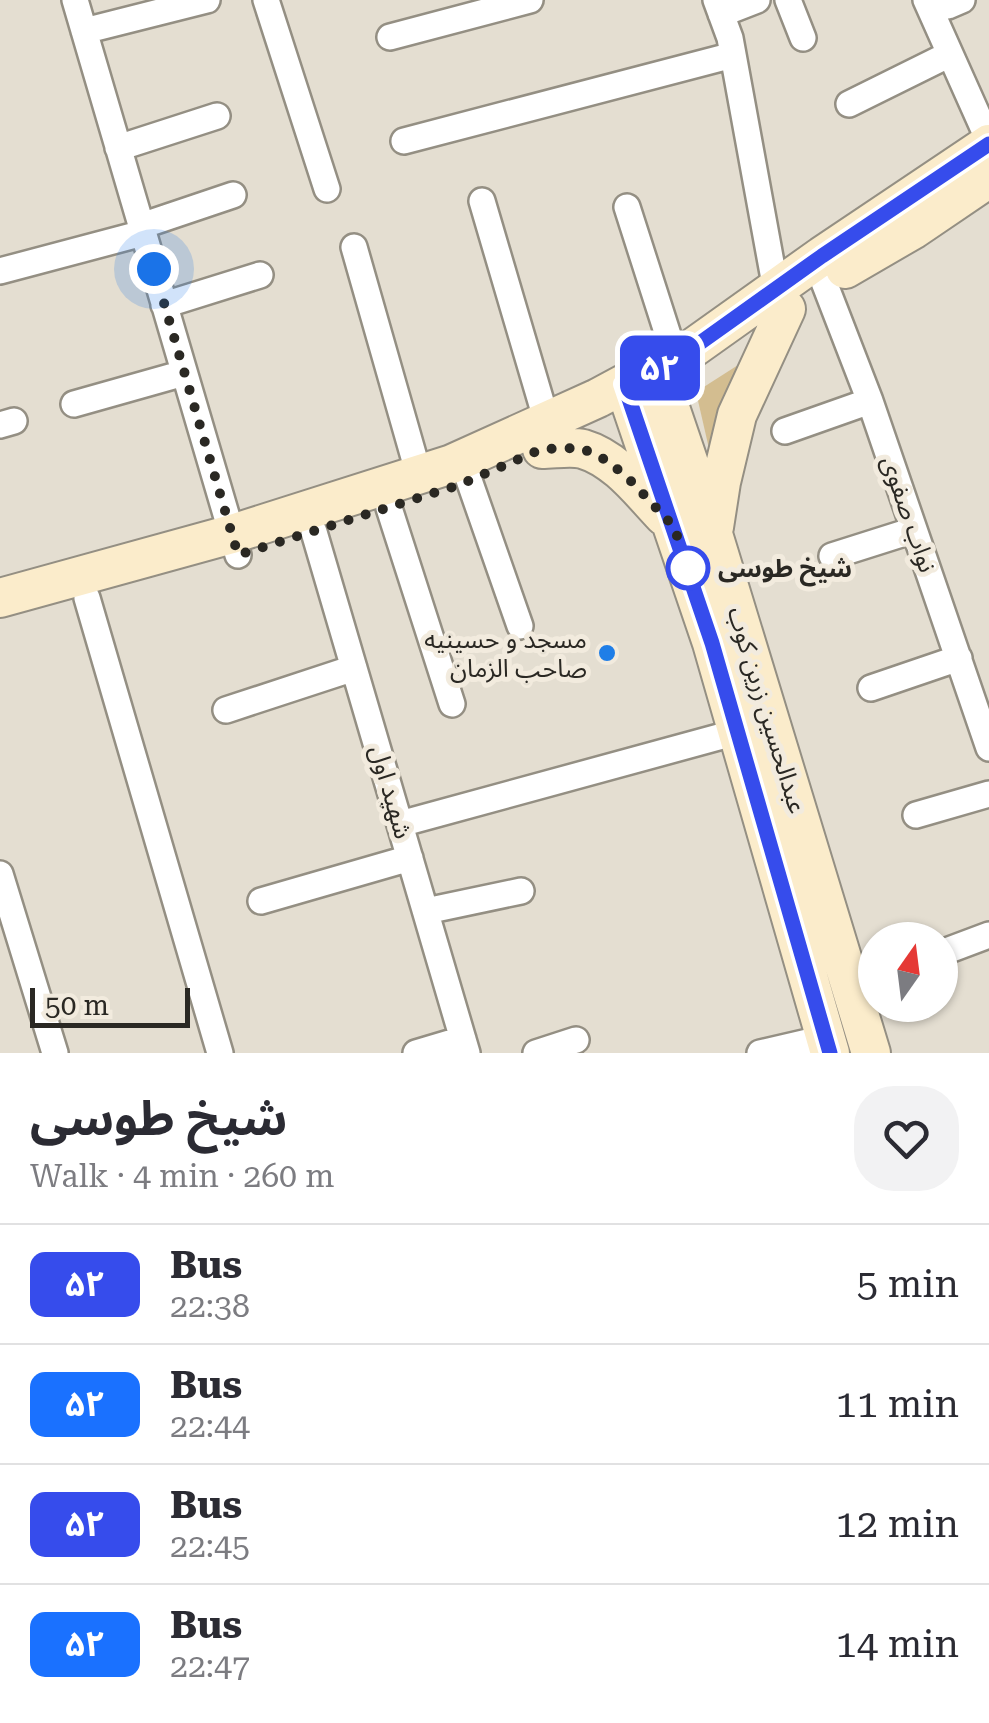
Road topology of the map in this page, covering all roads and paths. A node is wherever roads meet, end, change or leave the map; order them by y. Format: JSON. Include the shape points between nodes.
{"nodes":[{"id":1,"x":75,"y":0,"type":"edge"},
{"id":2,"x":207,"y":0,"type":"edge"},
{"id":3,"x":266,"y":0,"type":"edge"},
{"id":4,"x":530,"y":0,"type":"edge"},
{"id":5,"x":757,"y":0,"type":"edge"},
{"id":6,"x":788,"y":0,"type":"edge"},
{"id":7,"x":926,"y":0,"type":"edge"},
{"id":8,"x":946,"y":0,"type":"edge"},
{"id":9,"x":962,"y":0,"type":"edge"},
{"id":10,"x":718,"y":7,"type":"edge"},
{"id":11,"x":84,"y":31,"type":"junction"},
{"id":12,"x":390,"y":37,"type":"dead end"},
{"id":13,"x":803,"y":38,"type":"dead end"},
{"id":14,"x":950,"y":54,"type":"junction"},
{"id":15,"x":733,"y":55,"type":"junction"},
{"id":16,"x":849,"y":104,"type":"dead end"},
{"id":17,"x":217,"y":116,"type":"dead end"},
{"id":18,"x":404,"y":141,"type":"dead end"},
{"id":19,"x":989,"y":142,"type":"edge"},
{"id":20,"x":118,"y":148,"type":"junction"},
{"id":21,"x":989,"y":178,"type":"edge"},
{"id":22,"x":328,"y":189,"type":"dead end"},
{"id":23,"x":233,"y":195,"type":"dead end"},
{"id":24,"x":482,"y":201,"type":"dead end"},
{"id":25,"x":627,"y":207,"type":"dead end"},
{"id":26,"x":142,"y":230,"type":"junction"},
{"id":27,"x":354,"y":247,"type":"dead end"},
{"id":28,"x":0,"y":271,"type":"edge"},
{"id":29,"x":260,"y":275,"type":"dead end"},
{"id":30,"x":824,"y":282,"type":"junction"},
{"id":31,"x":781,"y":300,"type":"junction"},
{"id":32,"x":164,"y":305,"type":"junction"},
{"id":33,"x":184,"y":373,"type":"junction"},
{"id":34,"x":650,"y":382,"type":"junction"},
{"id":35,"x":870,"y":401,"type":"junction"},
{"id":36,"x":74,"y":404,"type":"dead end"},
{"id":37,"x":785,"y":432,"type":"dead end"},
{"id":38,"x":545,"y":436,"type":"junction"},
{"id":39,"x":419,"y":475,"type":"junction"},
{"id":40,"x":469,"y":480,"type":"junction"},
{"id":41,"x":389,"y":508,"type":"junction"},
{"id":42,"x":674,"y":527,"type":"junction"},
{"id":43,"x":914,"y":530,"type":"junction"},
{"id":44,"x":314,"y":532,"type":"junction"},
{"id":45,"x":235,"y":544,"type":"junction"},
{"id":46,"x":707,"y":553,"type":"junction"},
{"id":47,"x":832,"y":556,"type":"dead end"},
{"id":48,"x":0,"y":598,"type":"edge"},
{"id":49,"x":87,"y":598,"type":"junction"},
{"id":50,"x":0,"y":619,"type":"edge"},
{"id":51,"x":520,"y":626,"type":"dead end"},
{"id":52,"x":958,"y":658,"type":"junction"},
{"id":53,"x":354,"y":668,"type":"junction"},
{"id":54,"x":871,"y":688,"type":"dead end"},
{"id":55,"x":452,"y":704,"type":"dead end"},
{"id":56,"x":226,"y":710,"type":"dead end"},
{"id":57,"x":738,"y":732,"type":"junction"},
{"id":58,"x":987,"y":738,"type":"edge"},
{"id":59,"x":989,"y":794,"type":"edge"},
{"id":60,"x":916,"y":816,"type":"dead end"},
{"id":61,"x":400,"y":824,"type":"junction"},
{"id":62,"x":410,"y":858,"type":"junction"},
{"id":63,"x":0,"y":874,"type":"edge"},
{"id":64,"x":520,"y":892,"type":"dead end"},
{"id":65,"x":261,"y":901,"type":"dead end"},
{"id":66,"x":426,"y":911,"type":"junction"},
{"id":67,"x":989,"y":936,"type":"edge"},
{"id":68,"x":958,"y":947,"type":"edge"},
{"id":69,"x":576,"y":1040,"type":"dead end"},
{"id":70,"x":827,"y":1045,"type":"edge"},
{"id":71,"x":465,"y":1046,"type":"edge"},
{"id":72,"x":55,"y":1053,"type":"edge"},
{"id":73,"x":220,"y":1053,"type":"edge"},
{"id":74,"x":416,"y":1053,"type":"edge"},
{"id":75,"x":536,"y":1053,"type":"edge"},
{"id":76,"x":760,"y":1053,"type":"edge"},
{"id":77,"x":871,"y":1053,"type":"edge"}],
"edges":[{"from":1,"to":11,"type":"street"},
{"from":2,"to":11,"type":"street"},
{"from":3,"to":22,"type":"street"},
{"from":4,"to":12,"type":"street"},
{"from":5,"to":10,"type":"street"},
{"from":6,"to":13,"type":"street"},
{"from":7,"to":14,"type":"street"},
{"from":8,"to":9,"type":"street","via":[[948,6]]},
{"from":10,"to":15,"type":"street"},
{"from":11,"to":20,"type":"street"},
{"from":14,"to":16,"type":"street"},
{"from":14,"to":19,"type":"street"},
{"from":15,"to":18,"type":"street"},
{"from":15,"to":31,"type":"street"},
{"from":17,"to":20,"type":"street"},
{"from":19,"to":31,"type":"main road","via":[[822,256]]},
{"from":20,"to":26,"type":"street"},
{"from":21,"to":30,"type":"main road"},
{"from":23,"to":26,"type":"street"},
{"from":24,"to":38,"type":"street"},
{"from":25,"to":34,"type":"street"},
{"from":26,"to":28,"type":"street"},
{"from":26,"to":32,"type":"street"},
{"from":27,"to":39,"type":"street"},
{"from":29,"to":32,"type":"street"},
{"from":30,"to":31,"type":"main road"},
{"from":30,"to":35,"type":"street","name":"نواب صفوی"},
{"from":31,"to":34,"type":"main road","via":[[721,356]]},
{"from":31,"to":46,"type":"main road","via":[[737,415]]},
{"from":32,"to":33,"type":"street"},
{"from":33,"to":36,"type":"street"},
{"from":33,"to":45,"type":"street"},
{"from":34,"to":38,"type":"main road","via":[[598,398]]},
{"from":34,"to":42,"type":"main road","name":"عبدالحسین زرین کوب"},
{"from":34,"to":46,"type":"main road","name":"عبدالحسین زرین کوب"},
{"from":35,"to":37,"type":"street"},
{"from":35,"to":43,"type":"street","name":"نواب صفوی"},
{"from":38,"to":39,"type":"main road"},
{"from":38,"to":40,"type":"main road"},
{"from":38,"to":42,"type":"main road","via":[[608,461]]},
{"from":39,"to":45,"type":"main road"},
{"from":40,"to":41,"type":"main road"},
{"from":40,"to":51,"type":"street"},
{"from":41,"to":44,"type":"main road"},
{"from":41,"to":55,"type":"street"},
{"from":42,"to":46,"type":"main road","name":"عبدالحسین زرین کوب"},
{"from":43,"to":47,"type":"street"},
{"from":43,"to":52,"type":"street","name":"نواب صفوی"},
{"from":44,"to":45,"type":"main road"},
{"from":44,"to":53,"type":"street","name":"شهید اول"},
{"from":45,"to":48,"type":"main road"},
{"from":45,"to":49,"type":"main road"},
{"from":46,"to":57,"type":"main road","name":"عبدالحسین زرین کوب","via":[[712,643]]},
{"from":46,"to":77,"type":"main road","name":"عبدالحسین زرین کوب"},
{"from":49,"to":50,"type":"main road"},
{"from":49,"to":73,"type":"street"},
{"from":52,"to":54,"type":"street"},
{"from":52,"to":58,"type":"street","name":"نواب صفوی"},
{"from":53,"to":56,"type":"street"},
{"from":53,"to":61,"type":"street","name":"شهید اول"},
{"from":57,"to":61,"type":"street"},
{"from":57,"to":70,"type":"main road","name":"عبدالحسین زرین کوب"},
{"from":59,"to":60,"type":"street"},
{"from":61,"to":62,"type":"street","name":"شهید اول"},
{"from":62,"to":65,"type":"street"},
{"from":62,"to":66,"type":"street","name":"شهید اول"},
{"from":63,"to":72,"type":"street"},
{"from":64,"to":66,"type":"street"},
{"from":66,"to":71,"type":"street","name":"شهید اول"},
{"from":67,"to":68,"type":"street"},
{"from":69,"to":75,"type":"street"},
{"from":70,"to":76,"type":"street"},
{"from":71,"to":74,"type":"street"}]}
